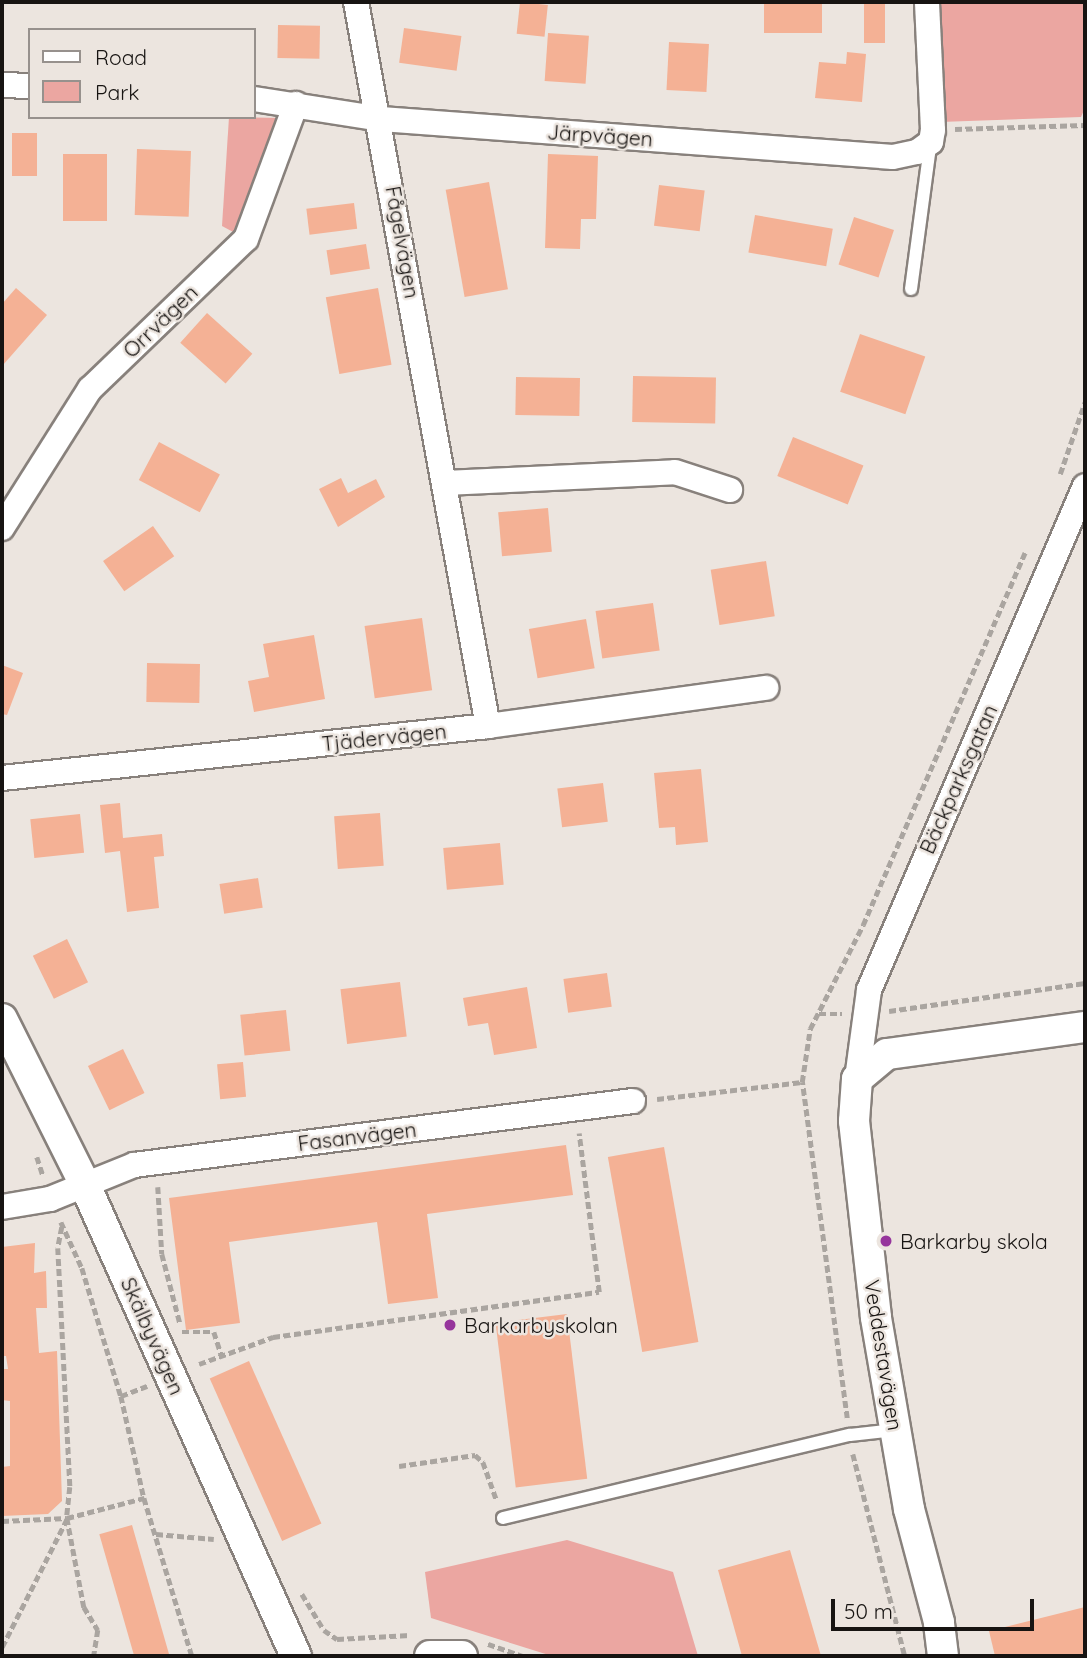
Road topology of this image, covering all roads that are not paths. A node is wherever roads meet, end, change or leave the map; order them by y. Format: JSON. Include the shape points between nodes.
{"nodes":[{"id":1,"x":356,"y":2,"type":"edge"},
{"id":2,"x":927,"y":2,"type":"edge"},
{"id":3,"x":2,"y":85,"type":"edge"},
{"id":4,"x":28,"y":86,"type":"edge"},
{"id":5,"x":256,"y":99,"type":"edge"},
{"id":6,"x":296,"y":104,"type":"junction"},
{"id":7,"x":381,"y":119,"type":"junction"},
{"id":8,"x":932,"y":136,"type":"junction"},
{"id":9,"x":911,"y":289,"type":"dead end"},
{"id":10,"x":445,"y":483,"type":"junction"},
{"id":11,"x":1085,"y":486,"type":"edge"},
{"id":12,"x":730,"y":490,"type":"dead end"},
{"id":13,"x":2,"y":528,"type":"edge"},
{"id":14,"x":766,"y":688,"type":"dead end"},
{"id":15,"x":488,"y":726,"type":"junction"},
{"id":16,"x":2,"y":778,"type":"edge"},
{"id":17,"x":2,"y":1019,"type":"edge"},
{"id":18,"x":1085,"y":1027,"type":"edge"},
{"id":19,"x":857,"y":1079,"type":"junction"},
{"id":20,"x":633,"y":1101,"type":"road end"},
{"id":21,"x":85,"y":1185,"type":"junction"},
{"id":22,"x":2,"y":1207,"type":"edge"},
{"id":23,"x":895,"y":1430,"type":"junction"},
{"id":24,"x":503,"y":1518,"type":"road end"},
{"id":25,"x":427,"y":1646,"type":"edge"},
{"id":26,"x":471,"y":1649,"type":"edge"},
{"id":27,"x":296,"y":1656,"type":"edge"},
{"id":28,"x":943,"y":1656,"type":"edge"}],
"edges":[{"from":1,"to":7,"type":"street","name":"Fågelvägen"},
{"from":2,"to":8,"type":"street"},
{"from":3,"to":4,"type":"street"},
{"from":5,"to":6,"type":"street","name":"Järpvägen"},
{"from":6,"to":7,"type":"street","name":"Järpvägen"},
{"from":6,"to":13,"type":"street","name":"Orrvägen","via":[[246,239],[90,388]]},
{"from":7,"to":8,"type":"street","name":"Järpvägen","via":[[893,157],[917,152]]},
{"from":7,"to":10,"type":"street","name":"Fågelvägen"},
{"from":8,"to":9,"type":"lane"},
{"from":10,"to":12,"type":"street","via":[[675,472]]},
{"from":10,"to":15,"type":"street","name":"Fågelvägen"},
{"from":11,"to":19,"type":"street","name":"Bäckparksgatan","via":[[869,990]]},
{"from":14,"to":15,"type":"street","name":"Tjädervägen"},
{"from":15,"to":16,"type":"street","name":"Tjädervägen"},
{"from":17,"to":21,"type":"street","name":"Skälbyvägen"},
{"from":18,"to":19,"type":"street","via":[[887,1054]]},
{"from":19,"to":23,"type":"street","name":"Veddestavägen","via":[[853,1121],[876,1317]]},
{"from":20,"to":21,"type":"street","name":"Fasanvägen","via":[[134,1165]]},
{"from":21,"to":22,"type":"street","name":"Fasanvägen","via":[[50,1199]]},
{"from":21,"to":27,"type":"street","name":"Skälbyvägen"},
{"from":23,"to":24,"type":"lane","via":[[849,1435]]},
{"from":23,"to":28,"type":"street","name":"Veddestavägen"},
{"from":25,"to":26,"type":"street"}]}
